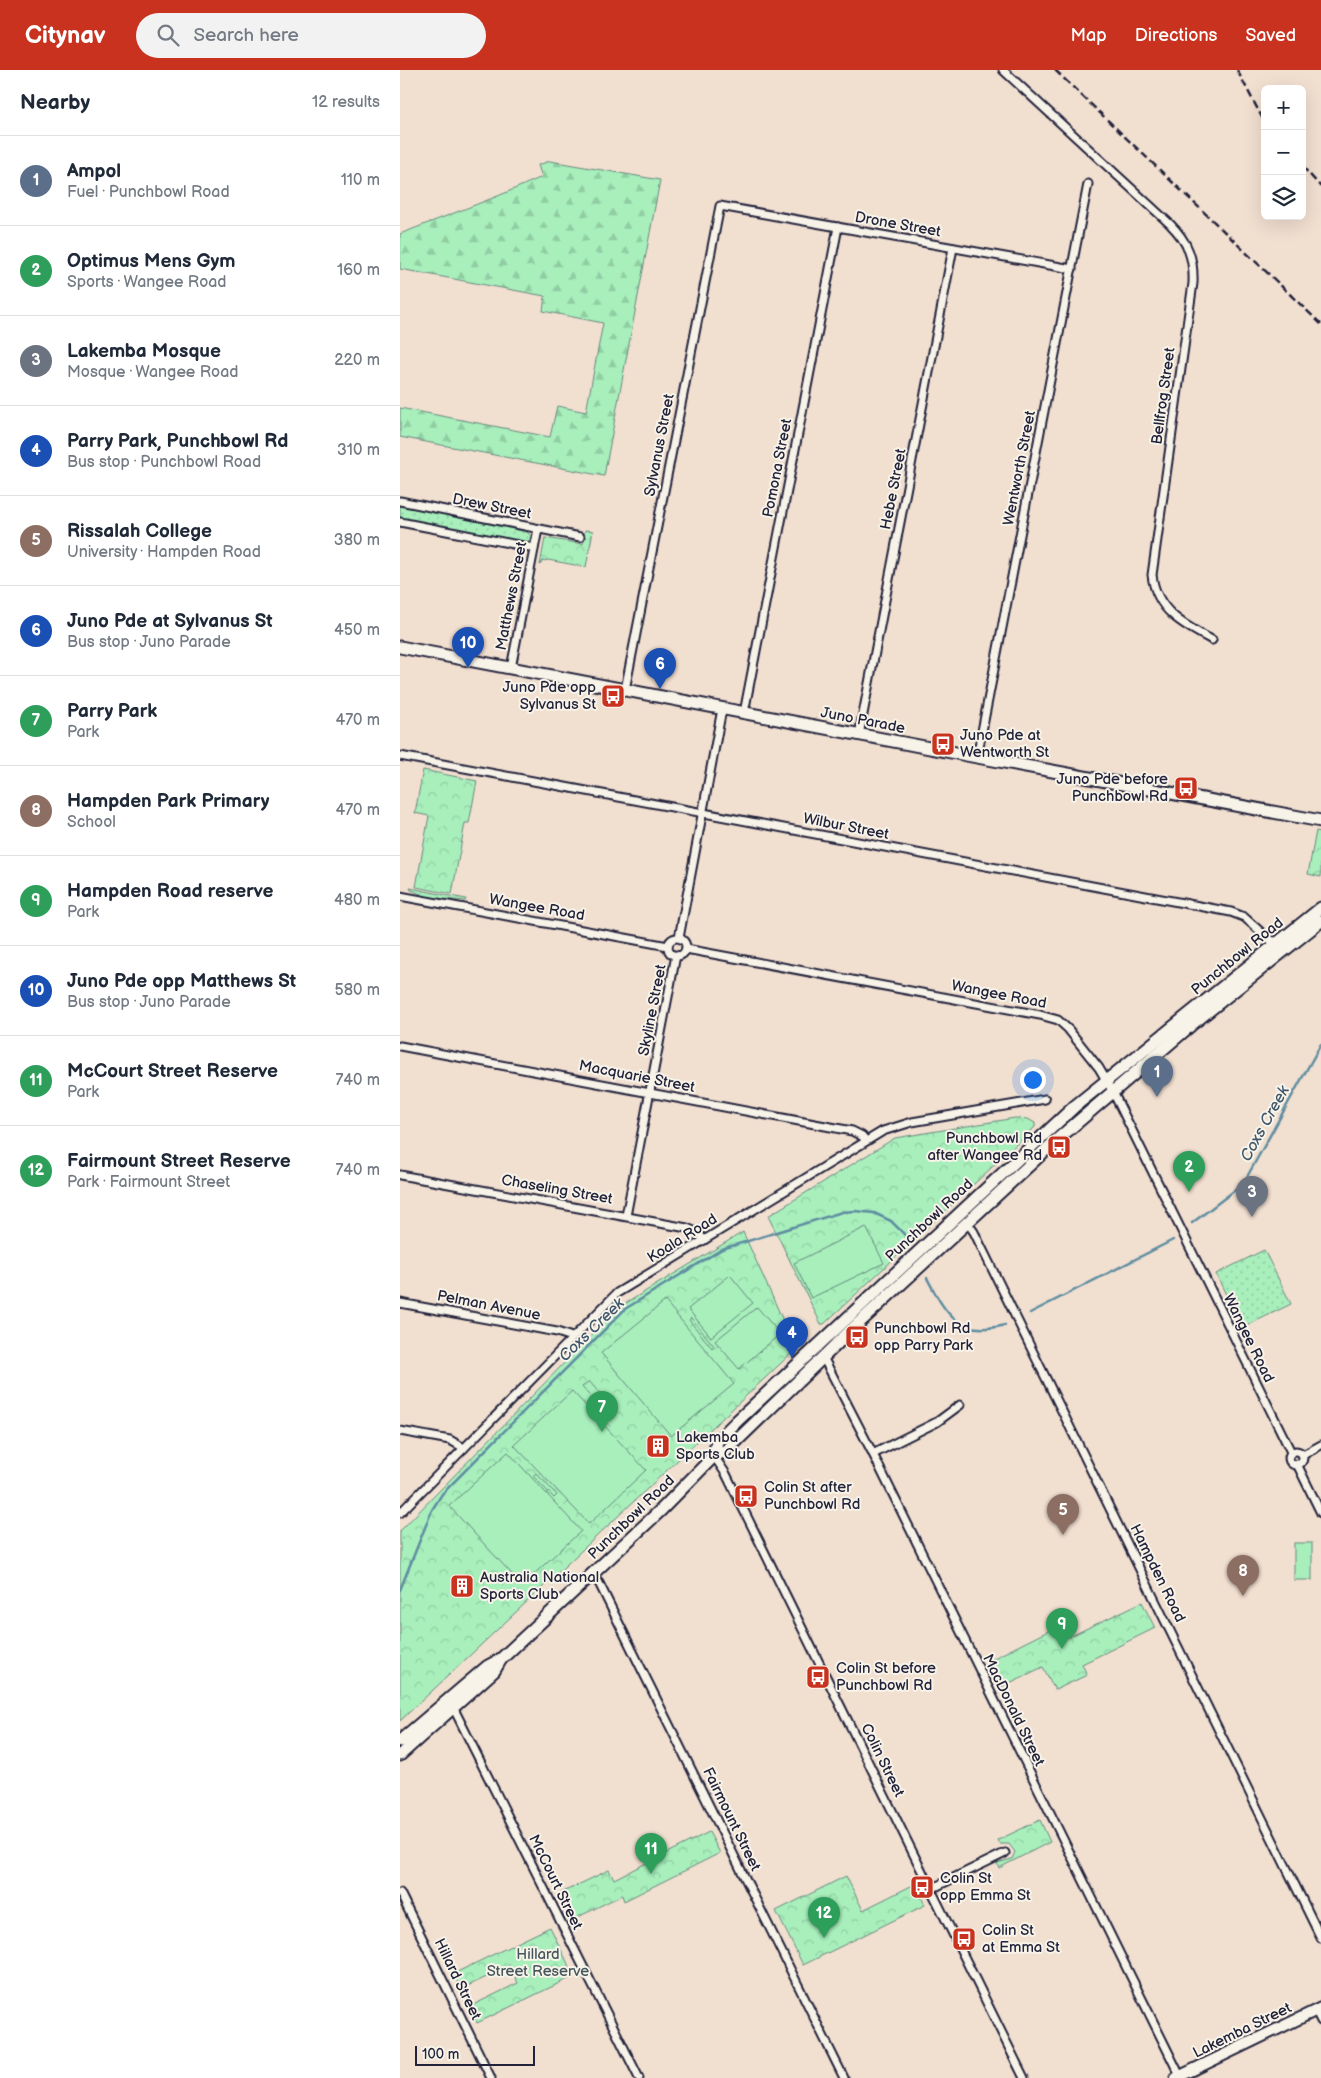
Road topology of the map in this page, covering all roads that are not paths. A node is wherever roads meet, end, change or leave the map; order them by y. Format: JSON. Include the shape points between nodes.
{"nodes":[{"id":1,"x":1003,"y":70,"type":"edge"},
{"id":2,"x":1088,"y":184,"type":"dead end"},
{"id":3,"x":720,"y":206,"type":"joint"},
{"id":4,"x":838,"y":227,"type":"junction"},
{"id":5,"x":954,"y":248,"type":"junction"},
{"id":6,"x":1072,"y":269,"type":"junction"},
{"id":7,"x":400,"y":501,"type":"edge"},
{"id":8,"x":400,"y":522,"type":"edge"},
{"id":9,"x":538,"y":529,"type":"junction"},
{"id":10,"x":580,"y":537,"type":"dead end"},
{"id":11,"x":534,"y":548,"type":"junction"},
{"id":12,"x":1212,"y":640,"type":"dead end"},
{"id":13,"x":400,"y":647,"type":"edge"},
{"id":14,"x":511,"y":668,"type":"junction"},
{"id":15,"x":625,"y":690,"type":"junction"},
{"id":16,"x":722,"y":709,"type":"junction"},
{"id":17,"x":744,"y":713,"type":"junction"},
{"id":18,"x":859,"y":735,"type":"junction"},
{"id":19,"x":400,"y":756,"type":"edge"},
{"id":20,"x":977,"y":757,"type":"junction"},
{"id":21,"x":702,"y":813,"type":"junction"},
{"id":22,"x":1321,"y":821,"type":"edge"},
{"id":23,"x":400,"y":896,"type":"edge"},
{"id":24,"x":1321,"y":908,"type":"edge"},
{"id":25,"x":1321,"y":921,"type":"edge"},
{"id":26,"x":679,"y":938,"type":"junction"},
{"id":27,"x":1279,"y":942,"type":"junction"},
{"id":28,"x":668,"y":946,"type":"junction"},
{"id":29,"x":686,"y":949,"type":"junction"},
{"id":30,"x":676,"y":955,"type":"junction"},
{"id":31,"x":400,"y":1046,"type":"edge"},
{"id":32,"x":1106,"y":1080,"type":"junction"},
{"id":33,"x":1113,"y":1092,"type":"junction"},
{"id":34,"x":650,"y":1093,"type":"junction"},
{"id":35,"x":1045,"y":1100,"type":"dead end"},
{"id":36,"x":866,"y":1141,"type":"junction"},
{"id":37,"x":400,"y":1175,"type":"edge"},
{"id":38,"x":626,"y":1216,"type":"junction"},
{"id":39,"x":967,"y":1222,"type":"junction"},
{"id":40,"x":704,"y":1240,"type":"junction"},
{"id":41,"x":400,"y":1302,"type":"edge"},
{"id":42,"x":572,"y":1337,"type":"junction"},
{"id":43,"x":824,"y":1357,"type":"junction"},
{"id":44,"x":960,"y":1405,"type":"dead end"},
{"id":45,"x":400,"y":1431,"type":"edge"},
{"id":46,"x":1321,"y":1445,"type":"edge"},
{"id":47,"x":464,"y":1448,"type":"junction"},
{"id":48,"x":1291,"y":1452,"type":"junction"},
{"id":49,"x":873,"y":1454,"type":"junction"},
{"id":50,"x":1303,"y":1455,"type":"junction"},
{"id":51,"x":714,"y":1456,"type":"junction"},
{"id":52,"x":1298,"y":1464,"type":"junction"},
{"id":53,"x":400,"y":1513,"type":"edge"},
{"id":54,"x":1321,"y":1513,"type":"edge"},
{"id":55,"x":592,"y":1575,"type":"junction"},
{"id":56,"x":451,"y":1702,"type":"junction"},
{"id":57,"x":400,"y":1741,"type":"edge"},
{"id":58,"x":400,"y":1755,"type":"edge"},
{"id":59,"x":1005,"y":1853,"type":"dead end"},
{"id":60,"x":932,"y":1889,"type":"junction"},
{"id":61,"x":400,"y":1893,"type":"edge"},
{"id":62,"x":1321,"y":1938,"type":"edge"},
{"id":63,"x":1318,"y":2010,"type":"edge"},
{"id":64,"x":1321,"y":2021,"type":"edge"},
{"id":65,"x":1178,"y":2077,"type":"edge"},
{"id":66,"x":491,"y":2078,"type":"edge"},
{"id":67,"x":639,"y":2078,"type":"edge"},
{"id":68,"x":844,"y":2078,"type":"edge"},
{"id":69,"x":1024,"y":2078,"type":"edge"}],
"edges":[{"from":1,"to":12,"type":"street","name":"Bellfrog Street","via":[[1177,231],[1191,254],[1193,283],[1152,575],[1157,596],[1167,610]]},
{"from":2,"to":6,"type":"street","name":"Wentworth Street"},
{"from":3,"to":4,"type":"street","name":"Drone Street"},
{"from":3,"to":15,"type":"street","name":"Sylvanus Street"},
{"from":4,"to":5,"type":"street","name":"Drone Street"},
{"from":4,"to":17,"type":"street","name":"Pomona Street"},
{"from":5,"to":6,"type":"street","name":"Drone Street"},
{"from":5,"to":18,"type":"street","name":"Hebe Street"},
{"from":6,"to":20,"type":"street","name":"Wentworth Street"},
{"from":7,"to":9,"type":"street","name":"Drew Street"},
{"from":8,"to":11,"type":"street"},
{"from":9,"to":10,"type":"street","name":"Drew Street"},
{"from":9,"to":11,"type":"street","name":"Matthews Street"},
{"from":11,"to":14,"type":"street","name":"Matthews Street"},
{"from":13,"to":14,"type":"main road","name":"Juno Parade"},
{"from":14,"to":15,"type":"main road","name":"Juno Parade"},
{"from":15,"to":16,"type":"main road","name":"Juno Parade"},
{"from":16,"to":17,"type":"main road","name":"Juno Parade"},
{"from":16,"to":21,"type":"street"},
{"from":17,"to":18,"type":"main road","name":"Juno Parade"},
{"from":18,"to":20,"type":"main road","name":"Juno Parade"},
{"from":19,"to":21,"type":"street","name":"Wilbur Street"},
{"from":20,"to":22,"type":"main road","name":"Juno Parade"},
{"from":21,"to":26,"type":"street"},
{"from":21,"to":27,"type":"street","name":"Wilbur Street","via":[[1231,912],[1244,916],[1270,940]]},
{"from":23,"to":28,"type":"street","name":"Wangee Road"},
{"from":24,"to":27,"type":"main road","name":"Punchbowl Road"},
{"from":25,"to":33,"type":"main road","name":"Punchbowl Road"},
{"from":26,"to":28,"type":"street"},
{"from":26,"to":29,"type":"street","via":[[684,941]]},
{"from":27,"to":32,"type":"main road","name":"Punchbowl Road"},
{"from":28,"to":30,"type":"street"},
{"from":29,"to":30,"type":"street"},
{"from":29,"to":32,"type":"street","name":"Wangee Road","via":[[1058,1020]]},
{"from":30,"to":34,"type":"street","name":"Skyline Street"},
{"from":31,"to":34,"type":"street","name":"Macquarie Street"},
{"from":32,"to":33,"type":"street","name":"Wangee Road"},
{"from":32,"to":51,"type":"main road","name":"Punchbowl Road","via":[[1034,1142],[737,1421],[717,1441]]},
{"from":33,"to":39,"type":"main road","name":"Punchbowl Road"},
{"from":33,"to":48,"type":"street","name":"Wangee Road"},
{"from":34,"to":36,"type":"street","name":"Macquarie Street","via":[[852,1131]]},
{"from":34,"to":38,"type":"street","name":"Skyline Street"},
{"from":35,"to":36,"type":"street","name":"Koala Road","via":[[912,1122]]},
{"from":36,"to":40,"type":"street","name":"Koala Road"},
{"from":37,"to":38,"type":"street","name":"Chaseling Street"},
{"from":38,"to":40,"type":"street","name":"Chaseling Street","via":[[687,1228]]},
{"from":39,"to":43,"type":"main road","name":"Punchbowl Road"},
{"from":39,"to":62,"type":"street","name":"Hampden Road"},
{"from":40,"to":42,"type":"street","name":"Koala Road","via":[[617,1293]]},
{"from":41,"to":42,"type":"street","name":"Pelman Avenue"},
{"from":42,"to":47,"type":"street","name":"Koala Road"},
{"from":43,"to":49,"type":"street","name":"MacDonald Street"},
{"from":43,"to":51,"type":"main road","name":"Punchbowl Road","via":[[726,1451]]},
{"from":44,"to":49,"type":"street","via":[[937,1422]]},
{"from":45,"to":47,"type":"street","via":[[450,1440]]},
{"from":46,"to":50,"type":"street"},
{"from":47,"to":53,"type":"street","name":"Koala Road"},
{"from":48,"to":50,"type":"street","via":[[1298,1450]]},
{"from":48,"to":52,"type":"street","via":[[1290,1461]]},
{"from":49,"to":65,"type":"street","name":"MacDonald Street"},
{"from":50,"to":52,"type":"street"},
{"from":51,"to":55,"type":"main road","name":"Punchbowl Road"},
{"from":51,"to":60,"type":"street","name":"Colin Street","via":[[726,1474]]},
{"from":52,"to":54,"type":"street"},
{"from":55,"to":56,"type":"main road","name":"Punchbowl Road"},
{"from":55,"to":68,"type":"street","name":"Fairmount Street","via":[[656,1696]]},
{"from":56,"to":57,"type":"main road","name":"Punchbowl Road"},
{"from":56,"to":58,"type":"main road","name":"Punchbowl Road"},
{"from":56,"to":67,"type":"street","name":"McCourt Street"},
{"from":59,"to":60,"type":"street"},
{"from":60,"to":69,"type":"street","name":"Colin Street"},
{"from":61,"to":66,"type":"street","name":"Hillard Street"},
{"from":63,"to":64,"type":"street"},
{"from":63,"to":65,"type":"main road","name":"Lakemba Street"}]}
